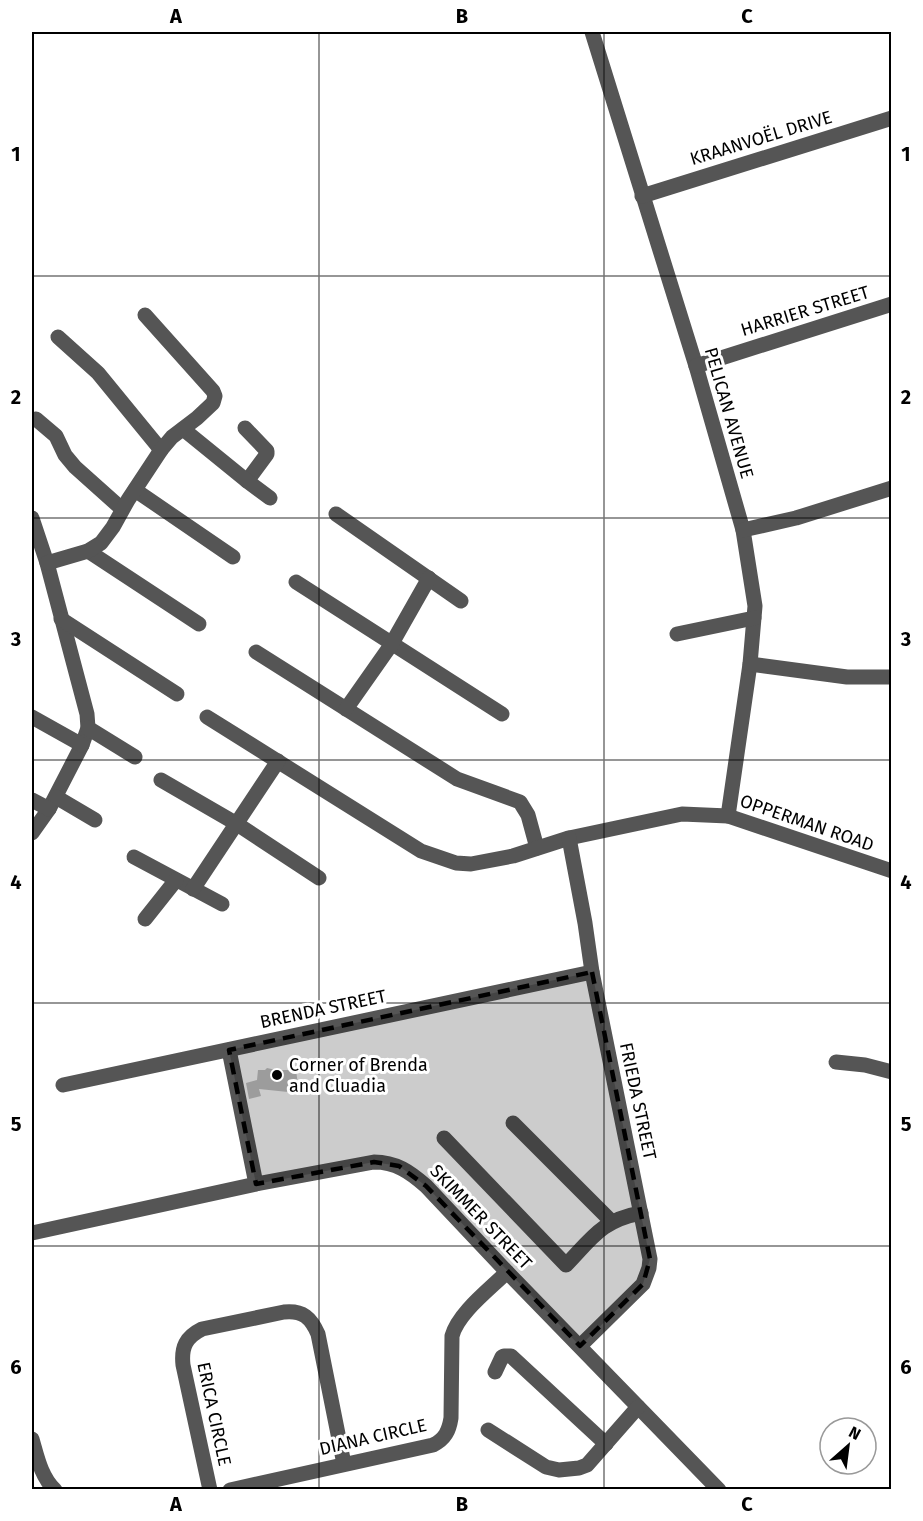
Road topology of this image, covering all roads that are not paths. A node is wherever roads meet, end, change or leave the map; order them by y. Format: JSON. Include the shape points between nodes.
{"nodes":[{"id":1,"x":592,"y":32,"type":"edge"},
{"id":2,"x":891,"y":118,"type":"edge"},
{"id":3,"x":642,"y":196,"type":"junction"},
{"id":4,"x":891,"y":304,"type":"edge"},
{"id":5,"x":145,"y":315,"type":"dead end"},
{"id":6,"x":58,"y":337,"type":"dead end"},
{"id":7,"x":696,"y":366,"type":"junction"},
{"id":8,"x":36,"y":418,"type":"dead end"},
{"id":9,"x":183,"y":429,"type":"junction"},
{"id":10,"x":245,"y":429,"type":"dead end"},
{"id":11,"x":161,"y":450,"type":"junction"},
{"id":12,"x":247,"y":481,"type":"junction"},
{"id":13,"x":891,"y":488,"type":"edge"},
{"id":14,"x":135,"y":490,"type":"junction"},
{"id":15,"x":270,"y":498,"type":"dead end"},
{"id":16,"x":122,"y":509,"type":"junction"},
{"id":17,"x":336,"y":514,"type":"dead end"},
{"id":18,"x":32,"y":518,"type":"edge"},
{"id":19,"x":743,"y":530,"type":"junction"},
{"id":20,"x":88,"y":551,"type":"junction"},
{"id":21,"x":233,"y":557,"type":"dead end"},
{"id":22,"x":47,"y":563,"type":"junction"},
{"id":23,"x":429,"y":578,"type":"junction"},
{"id":24,"x":296,"y":582,"type":"dead end"},
{"id":25,"x":460,"y":601,"type":"dead end"},
{"id":26,"x":754,"y":618,"type":"junction"},
{"id":27,"x":61,"y":619,"type":"junction"},
{"id":28,"x":200,"y":624,"type":"dead end"},
{"id":29,"x":677,"y":634,"type":"dead end"},
{"id":30,"x":391,"y":645,"type":"junction"},
{"id":31,"x":256,"y":652,"type":"dead end"},
{"id":32,"x":750,"y":664,"type":"junction"},
{"id":33,"x":891,"y":677,"type":"edge"},
{"id":34,"x":177,"y":694,"type":"dead end"},
{"id":35,"x":346,"y":709,"type":"junction"},
{"id":36,"x":502,"y":714,"type":"dead end"},
{"id":37,"x":32,"y":717,"type":"edge"},
{"id":38,"x":207,"y":717,"type":"dead end"},
{"id":39,"x":88,"y":728,"type":"junction"},
{"id":40,"x":82,"y":745,"type":"junction"},
{"id":41,"x":135,"y":757,"type":"dead end"},
{"id":42,"x":278,"y":761,"type":"junction"},
{"id":43,"x":161,"y":780,"type":"dead end"},
{"id":44,"x":32,"y":800,"type":"edge"},
{"id":45,"x":52,"y":803,"type":"junction"},
{"id":46,"x":728,"y":816,"type":"junction"},
{"id":47,"x":95,"y":820,"type":"dead end"},
{"id":48,"x":237,"y":824,"type":"junction"},
{"id":49,"x":32,"y":833,"type":"edge"},
{"id":50,"x":568,"y":838,"type":"junction"},
{"id":51,"x":537,"y":848,"type":"junction"},
{"id":52,"x":134,"y":857,"type":"dead end"},
{"id":53,"x":891,"y":872,"type":"edge"},
{"id":54,"x":319,"y":878,"type":"dead end"},
{"id":55,"x":176,"y":880,"type":"junction"},
{"id":56,"x":193,"y":889,"type":"junction"},
{"id":57,"x":222,"y":904,"type":"dead end"},
{"id":58,"x":145,"y":919,"type":"dead end"},
{"id":59,"x":592,"y":972,"type":"junction"},
{"id":60,"x":229,"y":1050,"type":"junction"},
{"id":61,"x":836,"y":1062,"type":"dead end"},
{"id":62,"x":891,"y":1072,"type":"edge"},
{"id":63,"x":63,"y":1085,"type":"dead end"},
{"id":64,"x":513,"y":1123,"type":"dead end"},
{"id":65,"x":444,"y":1138,"type":"dead end"},
{"id":66,"x":256,"y":1184,"type":"junction"},
{"id":67,"x":641,"y":1213,"type":"junction"},
{"id":68,"x":612,"y":1222,"type":"junction"},
{"id":69,"x":32,"y":1233,"type":"edge"},
{"id":70,"x":507,"y":1272,"type":"junction"},
{"id":71,"x":580,"y":1346,"type":"junction"},
{"id":72,"x":495,"y":1372,"type":"dead end"},
{"id":73,"x":638,"y":1407,"type":"junction"},
{"id":74,"x":488,"y":1430,"type":"dead end"},
{"id":75,"x":32,"y":1439,"type":"edge"},
{"id":76,"x":606,"y":1444,"type":"junction"},
{"id":77,"x":344,"y":1464,"type":"junction"},
{"id":78,"x":55,"y":1490,"type":"edge"},
{"id":79,"x":210,"y":1490,"type":"edge"},
{"id":80,"x":230,"y":1490,"type":"edge"},
{"id":81,"x":718,"y":1490,"type":"edge"}],
"edges":[{"from":1,"to":3,"type":"street","name":"PELICAN AVENUE"},
{"from":2,"to":3,"type":"street","name":"KRAANVOËL DRIVE"},
{"from":3,"to":7,"type":"street","name":"PELICAN AVENUE"},
{"from":4,"to":7,"type":"street","name":"HARRIER STREET"},
{"from":5,"to":9,"type":"street","via":[[216,396],[213,404]]},
{"from":6,"to":11,"type":"street","via":[[98,373]]},
{"from":7,"to":19,"type":"street","name":"PELICAN AVENUE"},
{"from":8,"to":16,"type":"street","via":[[56,436],[75,467]]},
{"from":9,"to":11,"type":"street"},
{"from":9,"to":12,"type":"street"},
{"from":10,"to":12,"type":"street","via":[[267,451]]},
{"from":11,"to":14,"type":"street"},
{"from":12,"to":15,"type":"street"},
{"from":13,"to":19,"type":"street"},
{"from":14,"to":16,"type":"street"},
{"from":14,"to":21,"type":"street"},
{"from":16,"to":20,"type":"street","via":[[101,543]]},
{"from":17,"to":23,"type":"street"},
{"from":18,"to":22,"type":"street"},
{"from":19,"to":26,"type":"street","name":"PELICAN AVENUE"},
{"from":20,"to":22,"type":"street"},
{"from":20,"to":28,"type":"street"},
{"from":22,"to":27,"type":"street"},
{"from":23,"to":25,"type":"street"},
{"from":23,"to":30,"type":"street"},
{"from":24,"to":30,"type":"street"},
{"from":26,"to":29,"type":"street"},
{"from":26,"to":32,"type":"street","name":"PELICAN AVENUE"},
{"from":27,"to":34,"type":"street"},
{"from":27,"to":39,"type":"street"},
{"from":30,"to":35,"type":"street"},
{"from":30,"to":36,"type":"street"},
{"from":31,"to":35,"type":"street"},
{"from":32,"to":33,"type":"street","via":[[848,677]]},
{"from":32,"to":46,"type":"street","name":"PELICAN AVENUE"},
{"from":35,"to":51,"type":"street","via":[[457,779],[520,802]]},
{"from":37,"to":40,"type":"street"},
{"from":38,"to":42,"type":"street","name":"OPPERMAN ROAD"},
{"from":39,"to":40,"type":"street"},
{"from":39,"to":41,"type":"street"},
{"from":40,"to":45,"type":"street"},
{"from":42,"to":48,"type":"street"},
{"from":42,"to":51,"type":"street","name":"OPPERMAN ROAD","via":[[422,851],[444,860],[471,864]]},
{"from":43,"to":48,"type":"street"},
{"from":44,"to":45,"type":"street"},
{"from":45,"to":47,"type":"street"},
{"from":45,"to":49,"type":"street"},
{"from":46,"to":50,"type":"street","name":"OPPERMAN ROAD","via":[[682,814]]},
{"from":46,"to":53,"type":"street","name":"OPPERMAN ROAD"},
{"from":48,"to":54,"type":"street"},
{"from":48,"to":56,"type":"street"},
{"from":50,"to":51,"type":"street","name":"OPPERMAN ROAD"},
{"from":50,"to":59,"type":"street","name":"FRIEDA STREET"},
{"from":52,"to":55,"type":"street"},
{"from":55,"to":56,"type":"street"},
{"from":55,"to":58,"type":"street"},
{"from":56,"to":57,"type":"street"},
{"from":59,"to":60,"type":"street","name":"BRENDA STREET"},
{"from":59,"to":67,"type":"street","name":"FRIEDA STREET"},
{"from":60,"to":63,"type":"street","name":"BRENDA STREET"},
{"from":60,"to":66,"type":"street"},
{"from":61,"to":62,"type":"street"},
{"from":64,"to":68,"type":"street"},
{"from":65,"to":68,"type":"street","via":[[566,1265]]},
{"from":66,"to":69,"type":"street","name":"SKIMMER STREET"},
{"from":66,"to":70,"type":"street","name":"SKIMMER STREET","via":[[374,1162],[399,1166],[426,1186]]},
{"from":67,"to":68,"type":"street"},
{"from":67,"to":71,"type":"street","name":"FRIEDA STREET","via":[[650,1259],[643,1284]]},
{"from":70,"to":71,"type":"street","name":"SKIMMER STREET"},
{"from":70,"to":77,"type":"street","name":"DIANA CIRCLE","via":[[460,1317],[453,1331],[451,1418],[446,1435],[433,1445]]},
{"from":71,"to":73,"type":"street","name":"SKIMMER STREET"},
{"from":72,"to":76,"type":"street","via":[[502,1357],[511,1356]]},
{"from":73,"to":76,"type":"street"},
{"from":73,"to":81,"type":"street","name":"SKIMMER STREET"},
{"from":74,"to":76,"type":"street","via":[[546,1467],[559,1470],[587,1465]]},
{"from":75,"to":78,"type":"street","via":[[44,1476]]},
{"from":77,"to":79,"type":"street","name":"ERICA CIRCLE","via":[[318,1334],[305,1315],[285,1312],[202,1329],[186,1342],[183,1365]]},
{"from":77,"to":80,"type":"street","name":"DIANA CIRCLE"}]}
